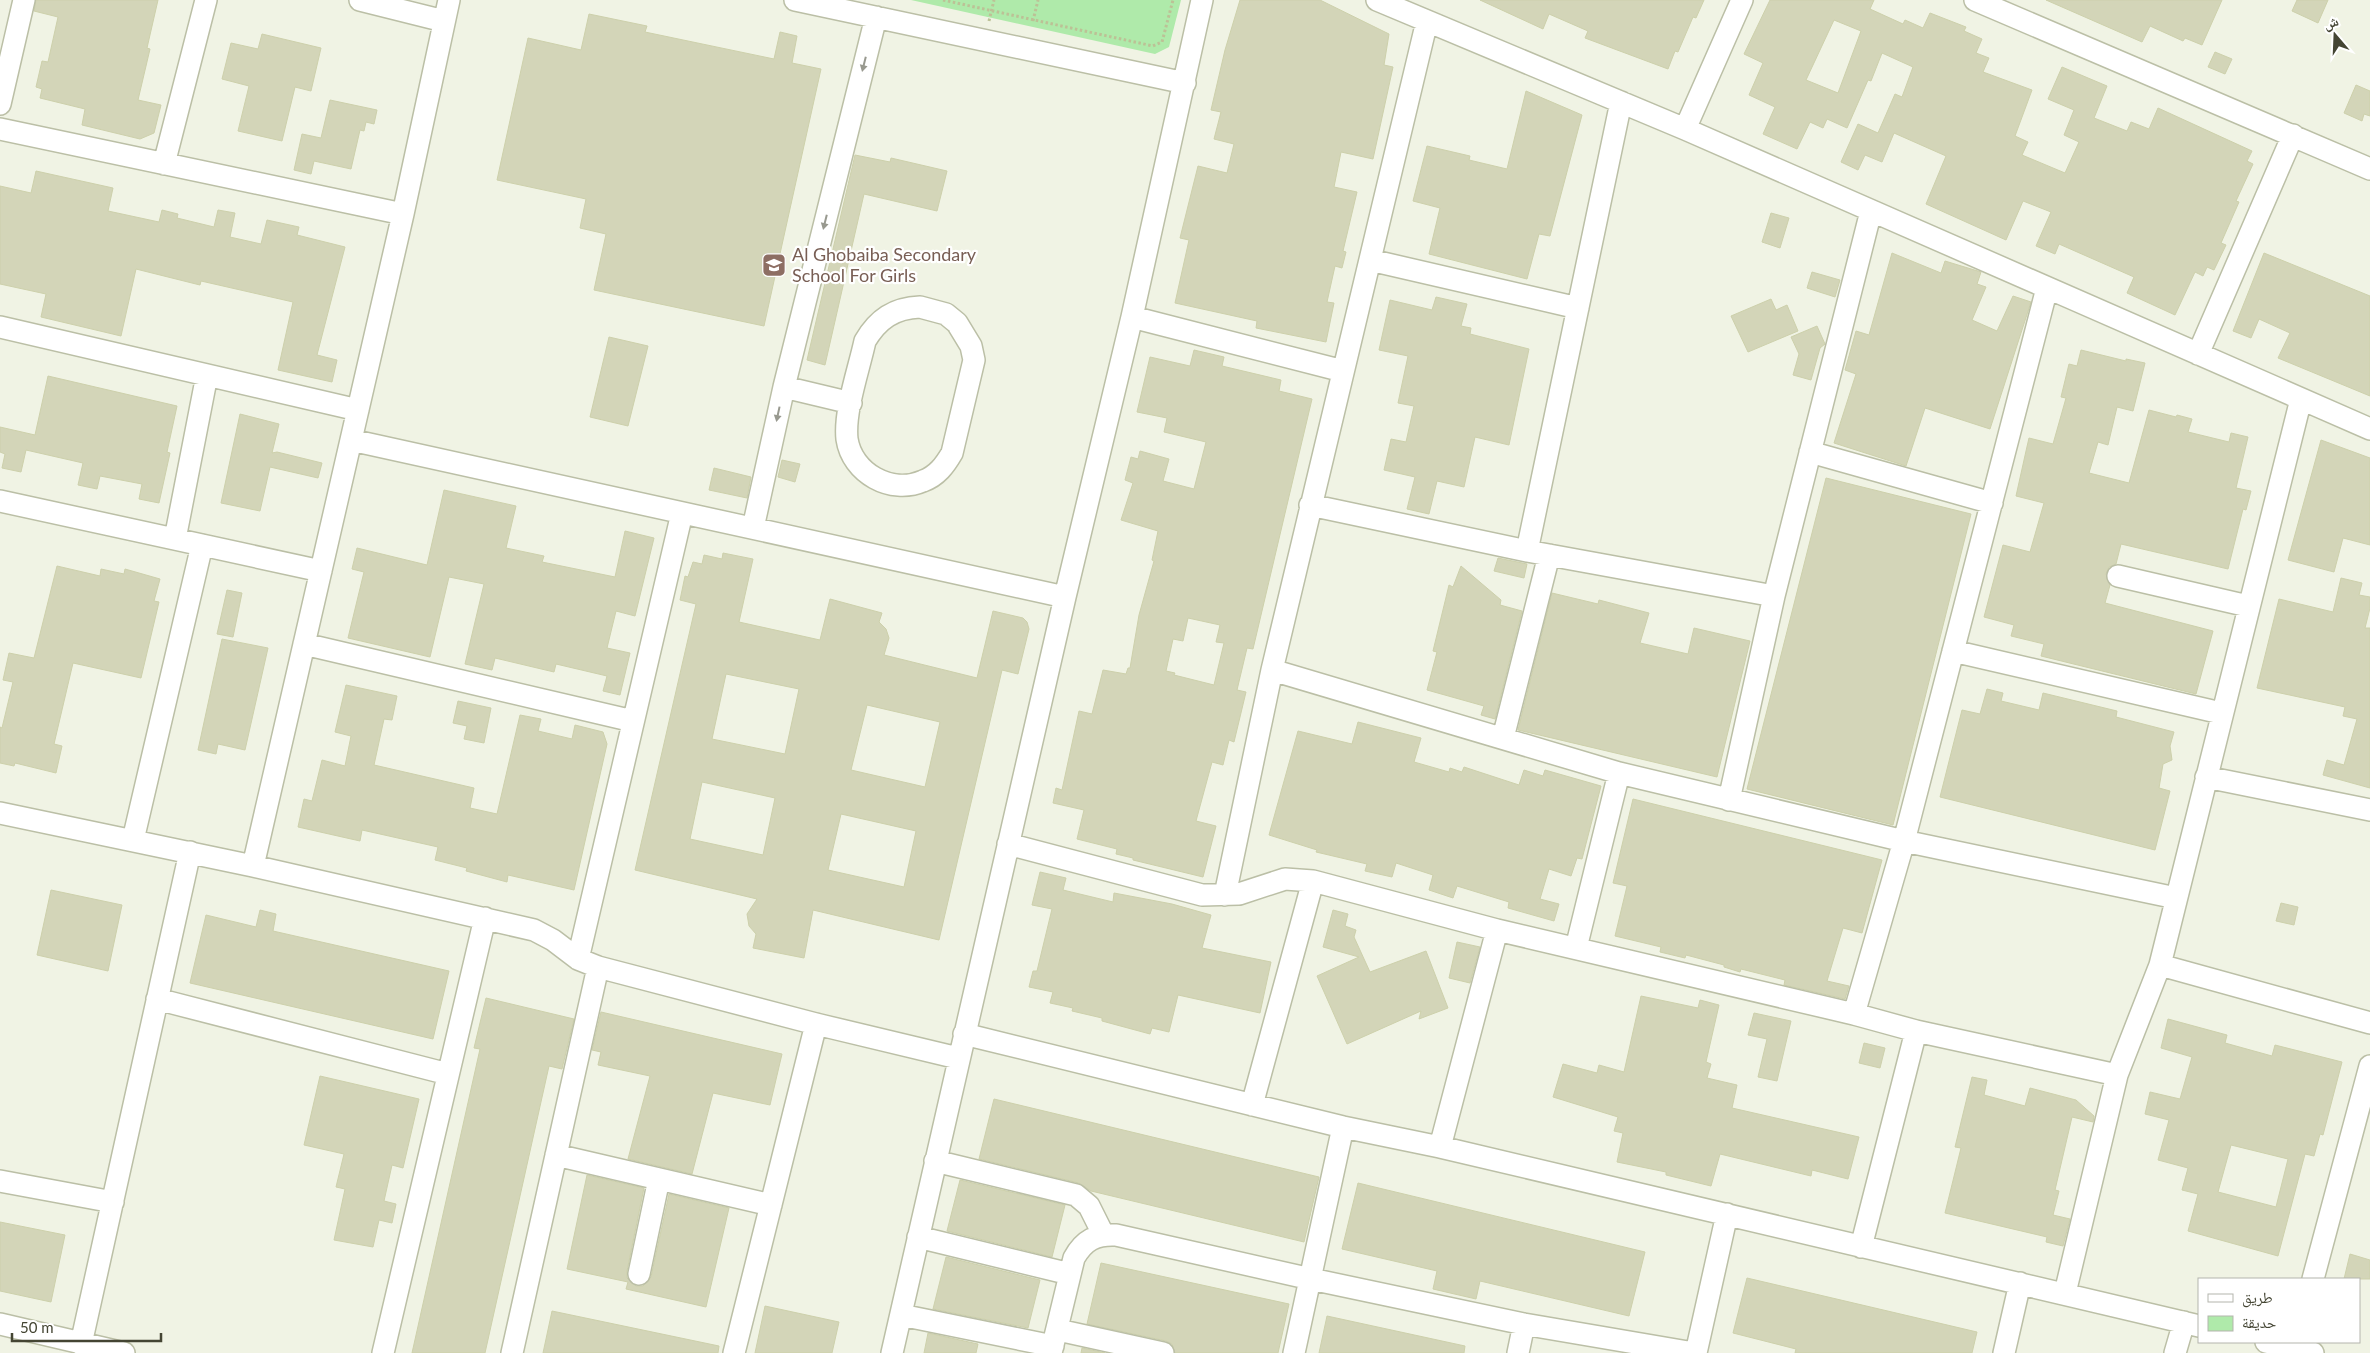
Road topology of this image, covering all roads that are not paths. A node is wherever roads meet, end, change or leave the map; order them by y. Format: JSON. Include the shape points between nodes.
{"nodes":[{"id":1,"x":24,"y":0,"type":"edge"},
{"id":2,"x":206,"y":0,"type":"edge"},
{"id":3,"x":360,"y":0,"type":"edge"},
{"id":4,"x":449,"y":0,"type":"edge"},
{"id":5,"x":795,"y":0,"type":"edge"},
{"id":6,"x":1202,"y":0,"type":"edge"},
{"id":7,"x":1377,"y":0,"type":"edge"},
{"id":8,"x":1742,"y":0,"type":"edge"},
{"id":9,"x":1975,"y":0,"type":"edge"},
{"id":10,"x":876,"y":17,"type":"junction"},
{"id":11,"x":444,"y":21,"type":"junction"},
{"id":12,"x":1427,"y":21,"type":"junction"},
{"id":13,"x":1185,"y":83,"type":"junction"},
{"id":14,"x":1621,"y":102,"type":"junction"},
{"id":15,"x":0,"y":104,"type":"edge"},
{"id":16,"x":0,"y":129,"type":"edge"},
{"id":17,"x":1685,"y":130,"type":"junction"},
{"id":18,"x":2293,"y":135,"type":"junction"},
{"id":19,"x":164,"y":164,"type":"junction"},
{"id":20,"x":2370,"y":169,"type":"edge"},
{"id":21,"x":1871,"y":211,"type":"junction"},
{"id":22,"x":403,"y":214,"type":"junction"},
{"id":23,"x":1370,"y":260,"type":"junction"},
{"id":24,"x":2047,"y":288,"type":"junction"},
{"id":25,"x":1578,"y":308,"type":"junction"},
{"id":26,"x":1132,"y":317,"type":"junction"},
{"id":27,"x":0,"y":327,"type":"edge"},
{"id":28,"x":2198,"y":354,"type":"junction"},
{"id":29,"x":1343,"y":371,"type":"junction"},
{"id":30,"x":207,"y":375,"type":"junction"},
{"id":31,"x":784,"y":387,"type":"junction"},
{"id":32,"x":2301,"y":399,"type":"junction"},
{"id":33,"x":851,"y":403,"type":"junction"},
{"id":34,"x":358,"y":410,"type":"junction"},
{"id":35,"x":2370,"y":429,"type":"edge"},
{"id":36,"x":351,"y":440,"type":"junction"},
{"id":37,"x":1810,"y":452,"type":"junction"},
{"id":38,"x":0,"y":501,"type":"edge"},
{"id":39,"x":1992,"y":503,"type":"junction"},
{"id":40,"x":1310,"y":505,"type":"junction"},
{"id":41,"x":682,"y":513,"type":"junction"},
{"id":42,"x":753,"y":528,"type":"junction"},
{"id":43,"x":175,"y":539,"type":"junction"},
{"id":44,"x":202,"y":545,"type":"junction"},
{"id":45,"x":1527,"y":551,"type":"junction"},
{"id":46,"x":1549,"y":555,"type":"junction"},
{"id":47,"x":321,"y":571,"type":"junction"},
{"id":48,"x":2118,"y":576,"type":"dead end"},
{"id":49,"x":1774,"y":596,"type":"junction"},
{"id":50,"x":1065,"y":597,"type":"junction"},
{"id":51,"x":2248,"y":606,"type":"junction"},
{"id":52,"x":304,"y":644,"type":"junction"},
{"id":53,"x":1953,"y":651,"type":"junction"},
{"id":54,"x":1272,"y":670,"type":"junction"},
{"id":55,"x":2221,"y":713,"type":"junction"},
{"id":56,"x":633,"y":721,"type":"junction"},
{"id":57,"x":1503,"y":738,"type":"junction"},
{"id":58,"x":1618,"y":773,"type":"junction"},
{"id":59,"x":2206,"y":778,"type":"junction"},
{"id":60,"x":1729,"y":800,"type":"junction"},
{"id":61,"x":2370,"y":810,"type":"edge"},
{"id":62,"x":0,"y":813,"type":"edge"},
{"id":63,"x":133,"y":840,"type":"junction"},
{"id":64,"x":1904,"y":841,"type":"junction"},
{"id":65,"x":1008,"y":844,"type":"junction"},
{"id":66,"x":190,"y":852,"type":"junction"},
{"id":67,"x":253,"y":866,"type":"junction"},
{"id":68,"x":1313,"y":881,"type":"junction"},
{"id":69,"x":1224,"y":895,"type":"junction"},
{"id":70,"x":2176,"y":898,"type":"junction"},
{"id":71,"x":485,"y":918,"type":"junction"},
{"id":72,"x":1497,"y":930,"type":"junction"},
{"id":73,"x":1576,"y":948,"type":"junction"},
{"id":74,"x":578,"y":959,"type":"junction"},
{"id":75,"x":2160,"y":965,"type":"junction"},
{"id":76,"x":598,"y":967,"type":"junction"},
{"id":77,"x":157,"y":999,"type":"junction"},
{"id":78,"x":1854,"y":1014,"type":"junction"},
{"id":79,"x":2370,"y":1022,"type":"edge"},
{"id":80,"x":816,"y":1024,"type":"junction"},
{"id":81,"x":1916,"y":1031,"type":"junction"},
{"id":82,"x":964,"y":1034,"type":"junction"},
{"id":83,"x":958,"y":1058,"type":"junction"},
{"id":84,"x":2370,"y":1066,"type":"edge"},
{"id":85,"x":448,"y":1074,"type":"junction"},
{"id":86,"x":2117,"y":1076,"type":"junction"},
{"id":87,"x":1252,"y":1105,"type":"junction"},
{"id":88,"x":1343,"y":1126,"type":"junction"},
{"id":89,"x":1440,"y":1147,"type":"junction"},
{"id":90,"x":556,"y":1155,"type":"junction"},
{"id":91,"x":935,"y":1161,"type":"junction"},
{"id":92,"x":659,"y":1179,"type":"junction"},
{"id":93,"x":0,"y":1181,"type":"edge"},
{"id":94,"x":113,"y":1202,"type":"junction"},
{"id":95,"x":771,"y":1205,"type":"junction"},
{"id":96,"x":1726,"y":1214,"type":"junction"},
{"id":97,"x":1103,"y":1234,"type":"junction"},
{"id":98,"x":918,"y":1237,"type":"junction"},
{"id":99,"x":1861,"y":1247,"type":"junction"},
{"id":100,"x":638,"y":1274,"type":"dead end"},
{"id":101,"x":1070,"y":1274,"type":"junction"},
{"id":102,"x":2312,"y":1278,"type":"edge"},
{"id":103,"x":1311,"y":1279,"type":"junction"},
{"id":104,"x":2020,"y":1283,"type":"junction"},
{"id":105,"x":2065,"y":1293,"type":"junction"},
{"id":106,"x":901,"y":1315,"type":"junction"},
{"id":107,"x":0,"y":1324,"type":"edge"},
{"id":108,"x":1524,"y":1324,"type":"junction"},
{"id":109,"x":2191,"y":1324,"type":"edge"},
{"id":110,"x":1054,"y":1343,"type":"edge"},
{"id":111,"x":2271,"y":1343,"type":"edge"},
{"id":112,"x":82,"y":1344,"type":"junction"},
{"id":113,"x":2299,"y":1349,"type":"edge"},
{"id":114,"x":119,"y":1352,"type":"edge"},
{"id":115,"x":384,"y":1353,"type":"edge"},
{"id":116,"x":512,"y":1353,"type":"edge"},
{"id":117,"x":734,"y":1353,"type":"edge"},
{"id":118,"x":892,"y":1353,"type":"edge"},
{"id":119,"x":1163,"y":1353,"type":"edge"},
{"id":120,"x":1294,"y":1353,"type":"edge"},
{"id":121,"x":1518,"y":1353,"type":"edge"},
{"id":122,"x":1695,"y":1353,"type":"edge"},
{"id":123,"x":2004,"y":1353,"type":"edge"},
{"id":124,"x":2175,"y":1353,"type":"edge"}],
"edges":[{"from":1,"to":15,"type":"street"},
{"from":2,"to":19,"type":"street"},
{"from":3,"to":11,"type":"street"},
{"from":4,"to":11,"type":"street"},
{"from":5,"to":10,"type":"street"},
{"from":6,"to":13,"type":"street"},
{"from":7,"to":12,"type":"street"},
{"from":8,"to":17,"type":"street"},
{"from":9,"to":18,"type":"street"},
{"from":10,"to":13,"type":"street"},
{"from":10,"to":31,"type":"street","one_way":true},
{"from":11,"to":22,"type":"street"},
{"from":12,"to":14,"type":"street"},
{"from":12,"to":23,"type":"street"},
{"from":13,"to":26,"type":"street"},
{"from":14,"to":17,"type":"street"},
{"from":14,"to":25,"type":"street"},
{"from":16,"to":19,"type":"street"},
{"from":17,"to":21,"type":"street"},
{"from":18,"to":20,"type":"street"},
{"from":18,"to":28,"type":"street"},
{"from":19,"to":22,"type":"street"},
{"from":21,"to":24,"type":"street"},
{"from":21,"to":37,"type":"street"},
{"from":22,"to":34,"type":"street"},
{"from":23,"to":25,"type":"street"},
{"from":23,"to":29,"type":"street"},
{"from":24,"to":28,"type":"street"},
{"from":24,"to":39,"type":"street"},
{"from":25,"to":45,"type":"street"},
{"from":26,"to":29,"type":"street"},
{"from":26,"to":50,"type":"street"},
{"from":27,"to":30,"type":"street"},
{"from":28,"to":32,"type":"street"},
{"from":29,"to":40,"type":"street"},
{"from":30,"to":34,"type":"street"},
{"from":30,"to":43,"type":"street"},
{"from":31,"to":33,"type":"street"},
{"from":31,"to":42,"type":"street","one_way":true},
{"from":32,"to":35,"type":"street"},
{"from":32,"to":51,"type":"street"},
{"from":33,"to":33,"type":"street","via":[[847,439],[855,459],[868,474],[894,485],[922,482],[935,475],[952,453],[974,360],[966,334],[957,323],[934,309],[906,308],[894,312],[877,324],[865,341]]},
{"from":34,"to":36,"type":"street"},
{"from":36,"to":41,"type":"street"},
{"from":36,"to":47,"type":"street"},
{"from":37,"to":39,"type":"street"},
{"from":37,"to":49,"type":"street"},
{"from":38,"to":43,"type":"street"},
{"from":39,"to":53,"type":"street"},
{"from":40,"to":45,"type":"street"},
{"from":40,"to":54,"type":"street"},
{"from":41,"to":42,"type":"street"},
{"from":41,"to":56,"type":"street"},
{"from":42,"to":50,"type":"street"},
{"from":43,"to":44,"type":"street"},
{"from":44,"to":47,"type":"street"},
{"from":44,"to":63,"type":"street"},
{"from":45,"to":46,"type":"street"},
{"from":46,"to":49,"type":"street"},
{"from":46,"to":57,"type":"street"},
{"from":47,"to":52,"type":"street"},
{"from":48,"to":51,"type":"street"},
{"from":49,"to":60,"type":"street"},
{"from":50,"to":65,"type":"street"},
{"from":51,"to":55,"type":"street"},
{"from":52,"to":56,"type":"street"},
{"from":52,"to":67,"type":"street"},
{"from":53,"to":55,"type":"street"},
{"from":53,"to":64,"type":"street"},
{"from":54,"to":57,"type":"street"},
{"from":54,"to":69,"type":"street"},
{"from":55,"to":59,"type":"street"},
{"from":56,"to":74,"type":"street"},
{"from":57,"to":58,"type":"street"},
{"from":58,"to":60,"type":"street"},
{"from":58,"to":73,"type":"street"},
{"from":59,"to":61,"type":"street"},
{"from":59,"to":70,"type":"street"},
{"from":60,"to":64,"type":"street"},
{"from":62,"to":63,"type":"street"},
{"from":63,"to":66,"type":"street"},
{"from":64,"to":70,"type":"street"},
{"from":64,"to":78,"type":"street"},
{"from":65,"to":69,"type":"street","via":[[1191,894]]},
{"from":65,"to":82,"type":"street"},
{"from":66,"to":67,"type":"street"},
{"from":66,"to":77,"type":"street"},
{"from":67,"to":71,"type":"street"},
{"from":68,"to":69,"type":"street","via":[[1285,879]]},
{"from":68,"to":72,"type":"street"},
{"from":68,"to":87,"type":"street"},
{"from":70,"to":75,"type":"street"},
{"from":71,"to":74,"type":"street","via":[[544,934]]},
{"from":71,"to":85,"type":"street"},
{"from":72,"to":73,"type":"street"},
{"from":72,"to":89,"type":"street"},
{"from":73,"to":78,"type":"street"},
{"from":74,"to":76,"type":"street"},
{"from":75,"to":79,"type":"street"},
{"from":75,"to":86,"type":"street"},
{"from":76,"to":80,"type":"street"},
{"from":76,"to":90,"type":"street"},
{"from":77,"to":85,"type":"street"},
{"from":77,"to":94,"type":"street"},
{"from":78,"to":81,"type":"street"},
{"from":80,"to":83,"type":"street"},
{"from":80,"to":95,"type":"street"},
{"from":81,"to":86,"type":"street"},
{"from":81,"to":99,"type":"street"},
{"from":82,"to":83,"type":"street"},
{"from":82,"to":87,"type":"street"},
{"from":83,"to":91,"type":"street"},
{"from":84,"to":102,"type":"street"},
{"from":85,"to":115,"type":"street"},
{"from":86,"to":105,"type":"street"},
{"from":87,"to":88,"type":"street"},
{"from":88,"to":89,"type":"street"},
{"from":88,"to":103,"type":"street"},
{"from":89,"to":96,"type":"street"},
{"from":90,"to":92,"type":"street"},
{"from":90,"to":116,"type":"street"},
{"from":91,"to":97,"type":"street","via":[[1076,1195],[1090,1206]]},
{"from":91,"to":98,"type":"street"},
{"from":92,"to":95,"type":"street"},
{"from":92,"to":100,"type":"street"},
{"from":93,"to":94,"type":"street"},
{"from":94,"to":112,"type":"street"},
{"from":95,"to":117,"type":"street"},
{"from":96,"to":99,"type":"street"},
{"from":96,"to":122,"type":"street"},
{"from":97,"to":101,"type":"street","via":[[1080,1246]]},
{"from":97,"to":103,"type":"street"},
{"from":98,"to":101,"type":"street"},
{"from":98,"to":106,"type":"street"},
{"from":99,"to":104,"type":"street"},
{"from":101,"to":110,"type":"street"},
{"from":103,"to":108,"type":"street"},
{"from":103,"to":120,"type":"street"},
{"from":104,"to":105,"type":"street"},
{"from":104,"to":123,"type":"street"},
{"from":105,"to":109,"type":"street"},
{"from":106,"to":110,"type":"street"},
{"from":106,"to":118,"type":"street"},
{"from":107,"to":112,"type":"street"},
{"from":108,"to":121,"type":"street"},
{"from":108,"to":122,"type":"street"},
{"from":109,"to":124,"type":"street"},
{"from":110,"to":119,"type":"street"},
{"from":111,"to":113,"type":"street"},
{"from":112,"to":114,"type":"street"}]}
